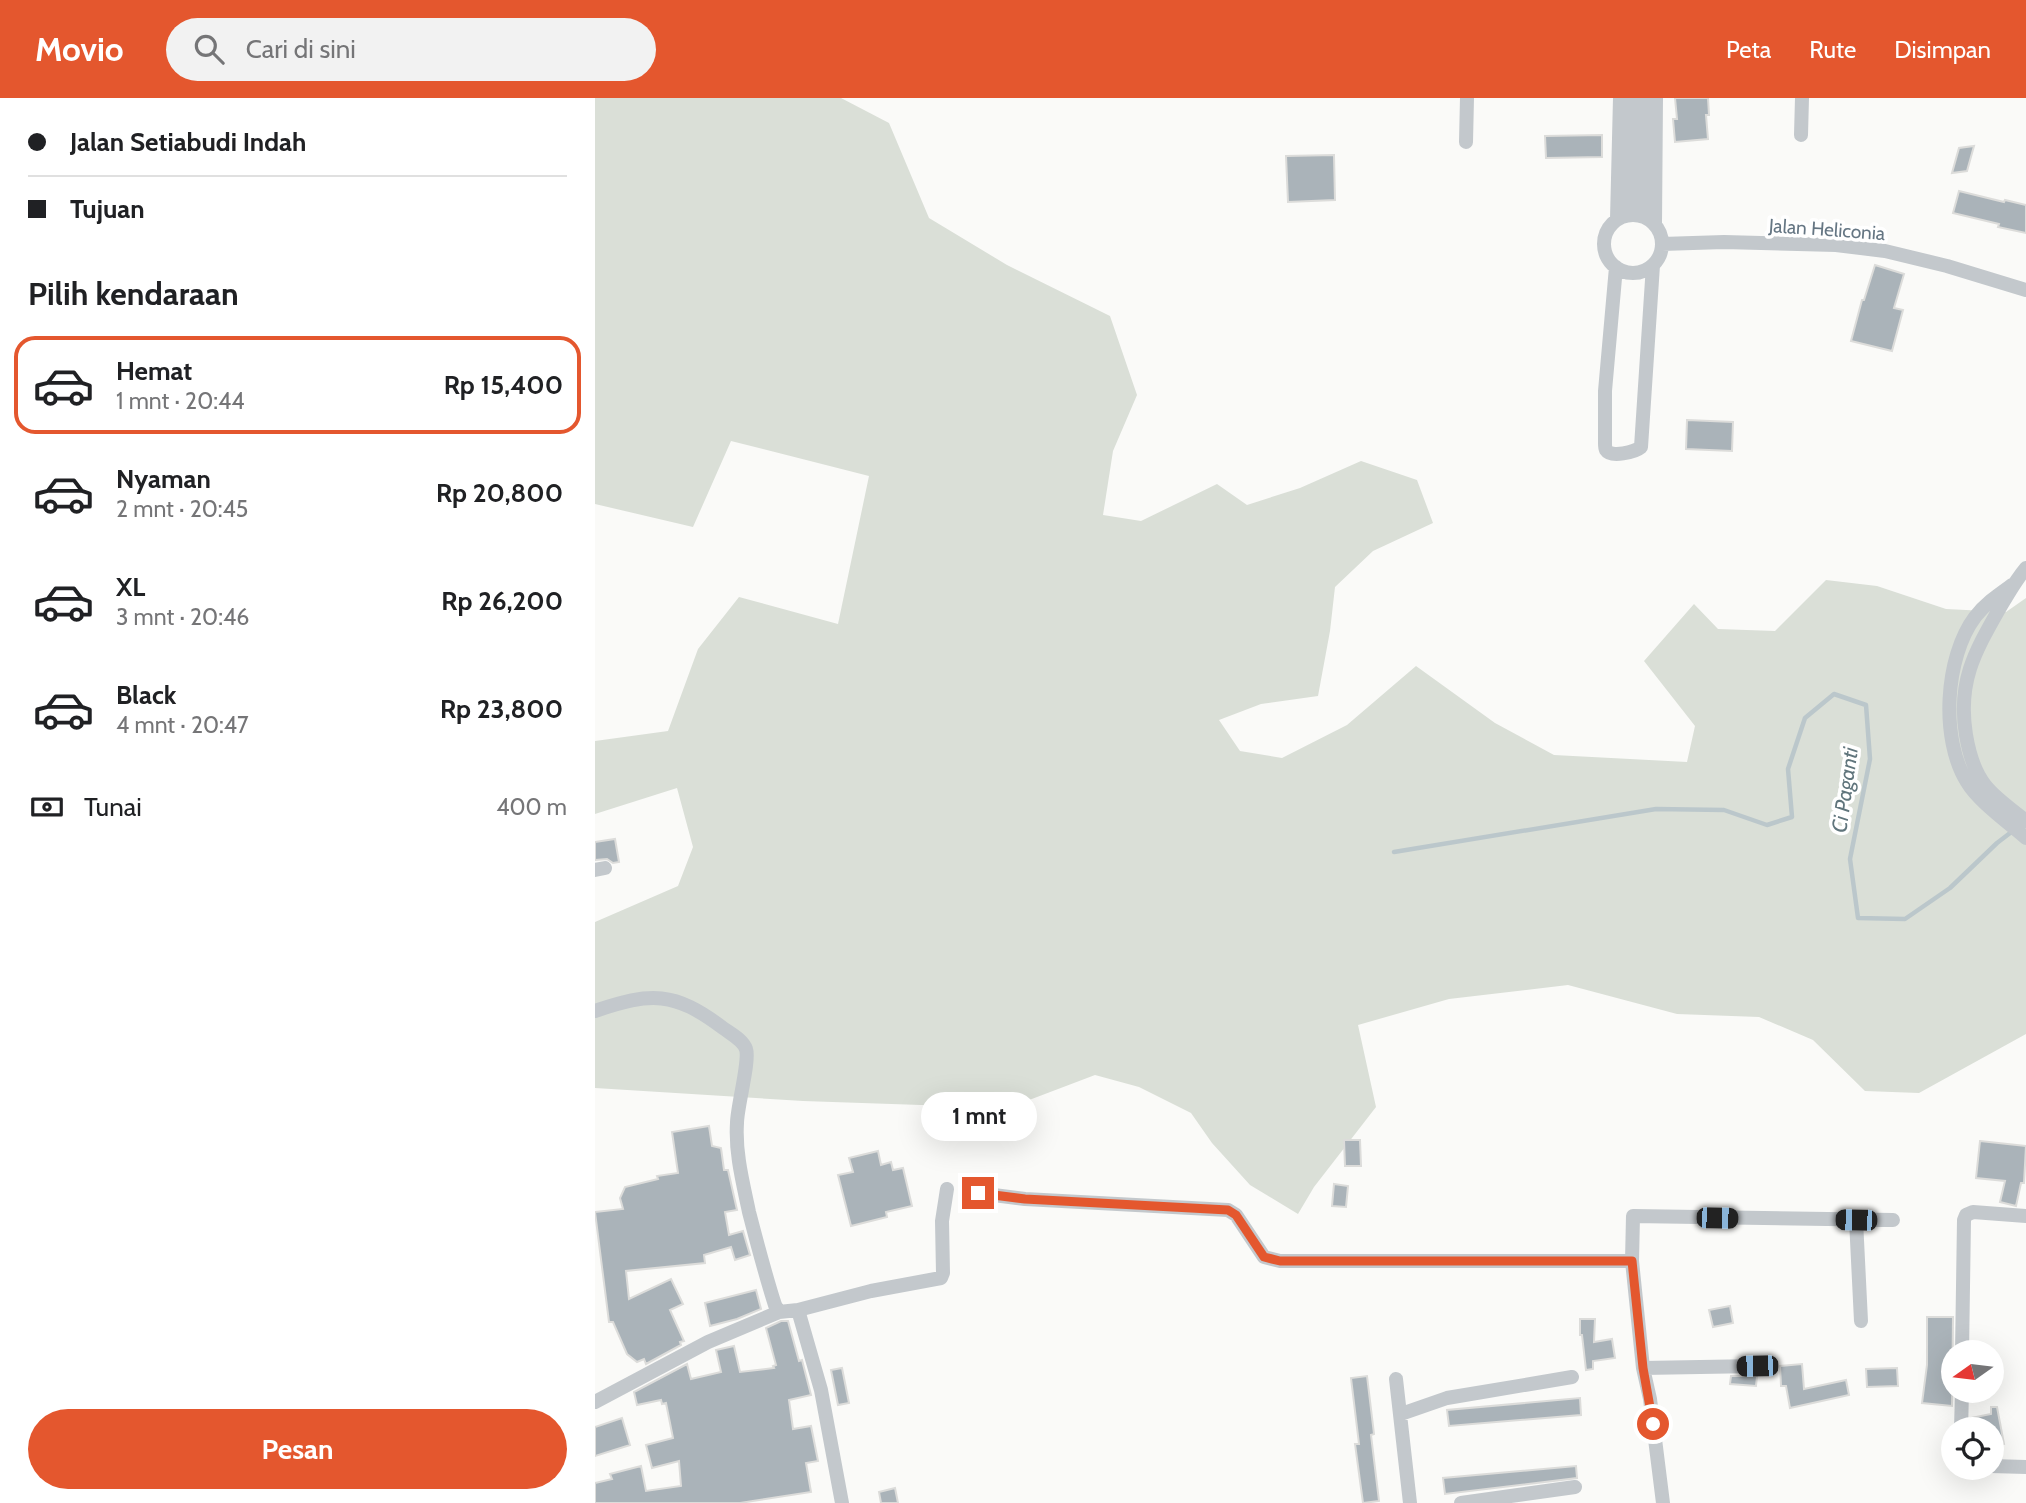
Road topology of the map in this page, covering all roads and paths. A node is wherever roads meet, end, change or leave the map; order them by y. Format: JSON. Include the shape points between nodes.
{"nodes":[{"id":1,"x":1467,"y":98,"type":"edge"},
{"id":2,"x":1620,"y":98,"type":"edge"},
{"id":3,"x":1630,"y":98,"type":"edge"},
{"id":4,"x":1644,"y":98,"type":"edge"},
{"id":5,"x":1656,"y":98,"type":"edge"},
{"id":6,"x":1802,"y":98,"type":"edge"},
{"id":7,"x":1801,"y":135,"type":"dead end"},
{"id":8,"x":1467,"y":142,"type":"dead end"},
{"id":9,"x":1629,"y":217,"type":"junction"},
{"id":10,"x":1655,"y":224,"type":"junction"},
{"id":11,"x":1663,"y":244,"type":"junction"},
{"id":12,"x":1653,"y":265,"type":"junction"},
{"id":13,"x":1616,"y":267,"type":"junction"},
{"id":14,"x":2026,"y":290,"type":"edge"},
{"id":15,"x":2026,"y":568,"type":"edge"},
{"id":16,"x":1982,"y":790,"type":"junction"},
{"id":17,"x":2026,"y":821,"type":"edge"},
{"id":18,"x":2026,"y":838,"type":"edge"},
{"id":19,"x":595,"y":1011,"type":"edge"},
{"id":20,"x":947,"y":1189,"type":"dead end"},
{"id":21,"x":978,"y":1193,"type":"dead end"},
{"id":22,"x":2026,"y":1216,"type":"edge"},
{"id":23,"x":1856,"y":1220,"type":"junction"},
{"id":24,"x":1893,"y":1220,"type":"dead end"},
{"id":25,"x":1632,"y":1261,"type":"junction"},
{"id":26,"x":798,"y":1310,"type":"junction"},
{"id":27,"x":779,"y":1312,"type":"junction"},
{"id":28,"x":1861,"y":1321,"type":"dead end"},
{"id":29,"x":1962,"y":1340,"type":"edge"},
{"id":30,"x":1757,"y":1366,"type":"dead end"},
{"id":31,"x":1643,"y":1368,"type":"junction"},
{"id":32,"x":1572,"y":1377,"type":"dead end"},
{"id":33,"x":1396,"y":1379,"type":"dead end"},
{"id":34,"x":595,"y":1402,"type":"edge"},
{"id":35,"x":1401,"y":1413,"type":"junction"},
{"id":36,"x":2004,"y":1466,"type":"edge"},
{"id":37,"x":2026,"y":1467,"type":"edge"},
{"id":38,"x":1575,"y":1487,"type":"dead end"},
{"id":39,"x":842,"y":1503,"type":"edge"},
{"id":40,"x":1410,"y":1503,"type":"edge"},
{"id":41,"x":1461,"y":1503,"type":"edge"},
{"id":42,"x":1663,"y":1503,"type":"edge"}],
"edges":[{"from":1,"to":8,"type":"street"},
{"from":2,"to":9,"type":"street"},
{"from":3,"to":9,"type":"street"},
{"from":4,"to":9,"type":"street"},
{"from":5,"to":10,"type":"street"},
{"from":6,"to":7,"type":"street"},
{"from":9,"to":10,"type":"street"},
{"from":9,"to":13,"type":"street","via":[[1608,228],[1604,240],[1609,260]]},
{"from":10,"to":11,"type":"street"},
{"from":11,"to":12,"type":"street"},
{"from":11,"to":14,"type":"street","name":"Jalan Heliconia","via":[[1836,245],[1947,266]]},
{"from":12,"to":13,"type":"street","via":[[1635,273]]},
{"from":12,"to":13,"type":"street","via":[[1641,447],[1629,453],[1609,453],[1605,443]]},
{"from":15,"to":16,"type":"street","via":[[1982,637],[1963,695],[1969,755]]},
{"from":16,"to":17,"type":"street"},
{"from":16,"to":18,"type":"street"},
{"from":19,"to":27,"type":"street","via":[[628,1000],[668,998],[702,1013],[742,1043],[747,1054],[737,1123],[740,1170],[758,1251]]},
{"from":20,"to":26,"type":"street","via":[[941,1222],[943,1277]]},
{"from":21,"to":25,"type":"street","via":[[1228,1210],[1264,1257],[1280,1261]]},
{"from":22,"to":29,"type":"street","via":[[1966,1215]]},
{"from":23,"to":24,"type":"street"},
{"from":23,"to":25,"type":"street","via":[[1633,1216]]},
{"from":23,"to":28,"type":"street"},
{"from":25,"to":31,"type":"street"},
{"from":26,"to":27,"type":"street"},
{"from":26,"to":39,"type":"street","via":[[821,1390]]},
{"from":27,"to":34,"type":"street","via":[[708,1342]]},
{"from":30,"to":31,"type":"street"},
{"from":31,"to":42,"type":"street"},
{"from":32,"to":35,"type":"street","via":[[1447,1398]]},
{"from":33,"to":35,"type":"street"},
{"from":35,"to":40,"type":"street"},
{"from":36,"to":37,"type":"street"},
{"from":38,"to":41,"type":"street"}]}
